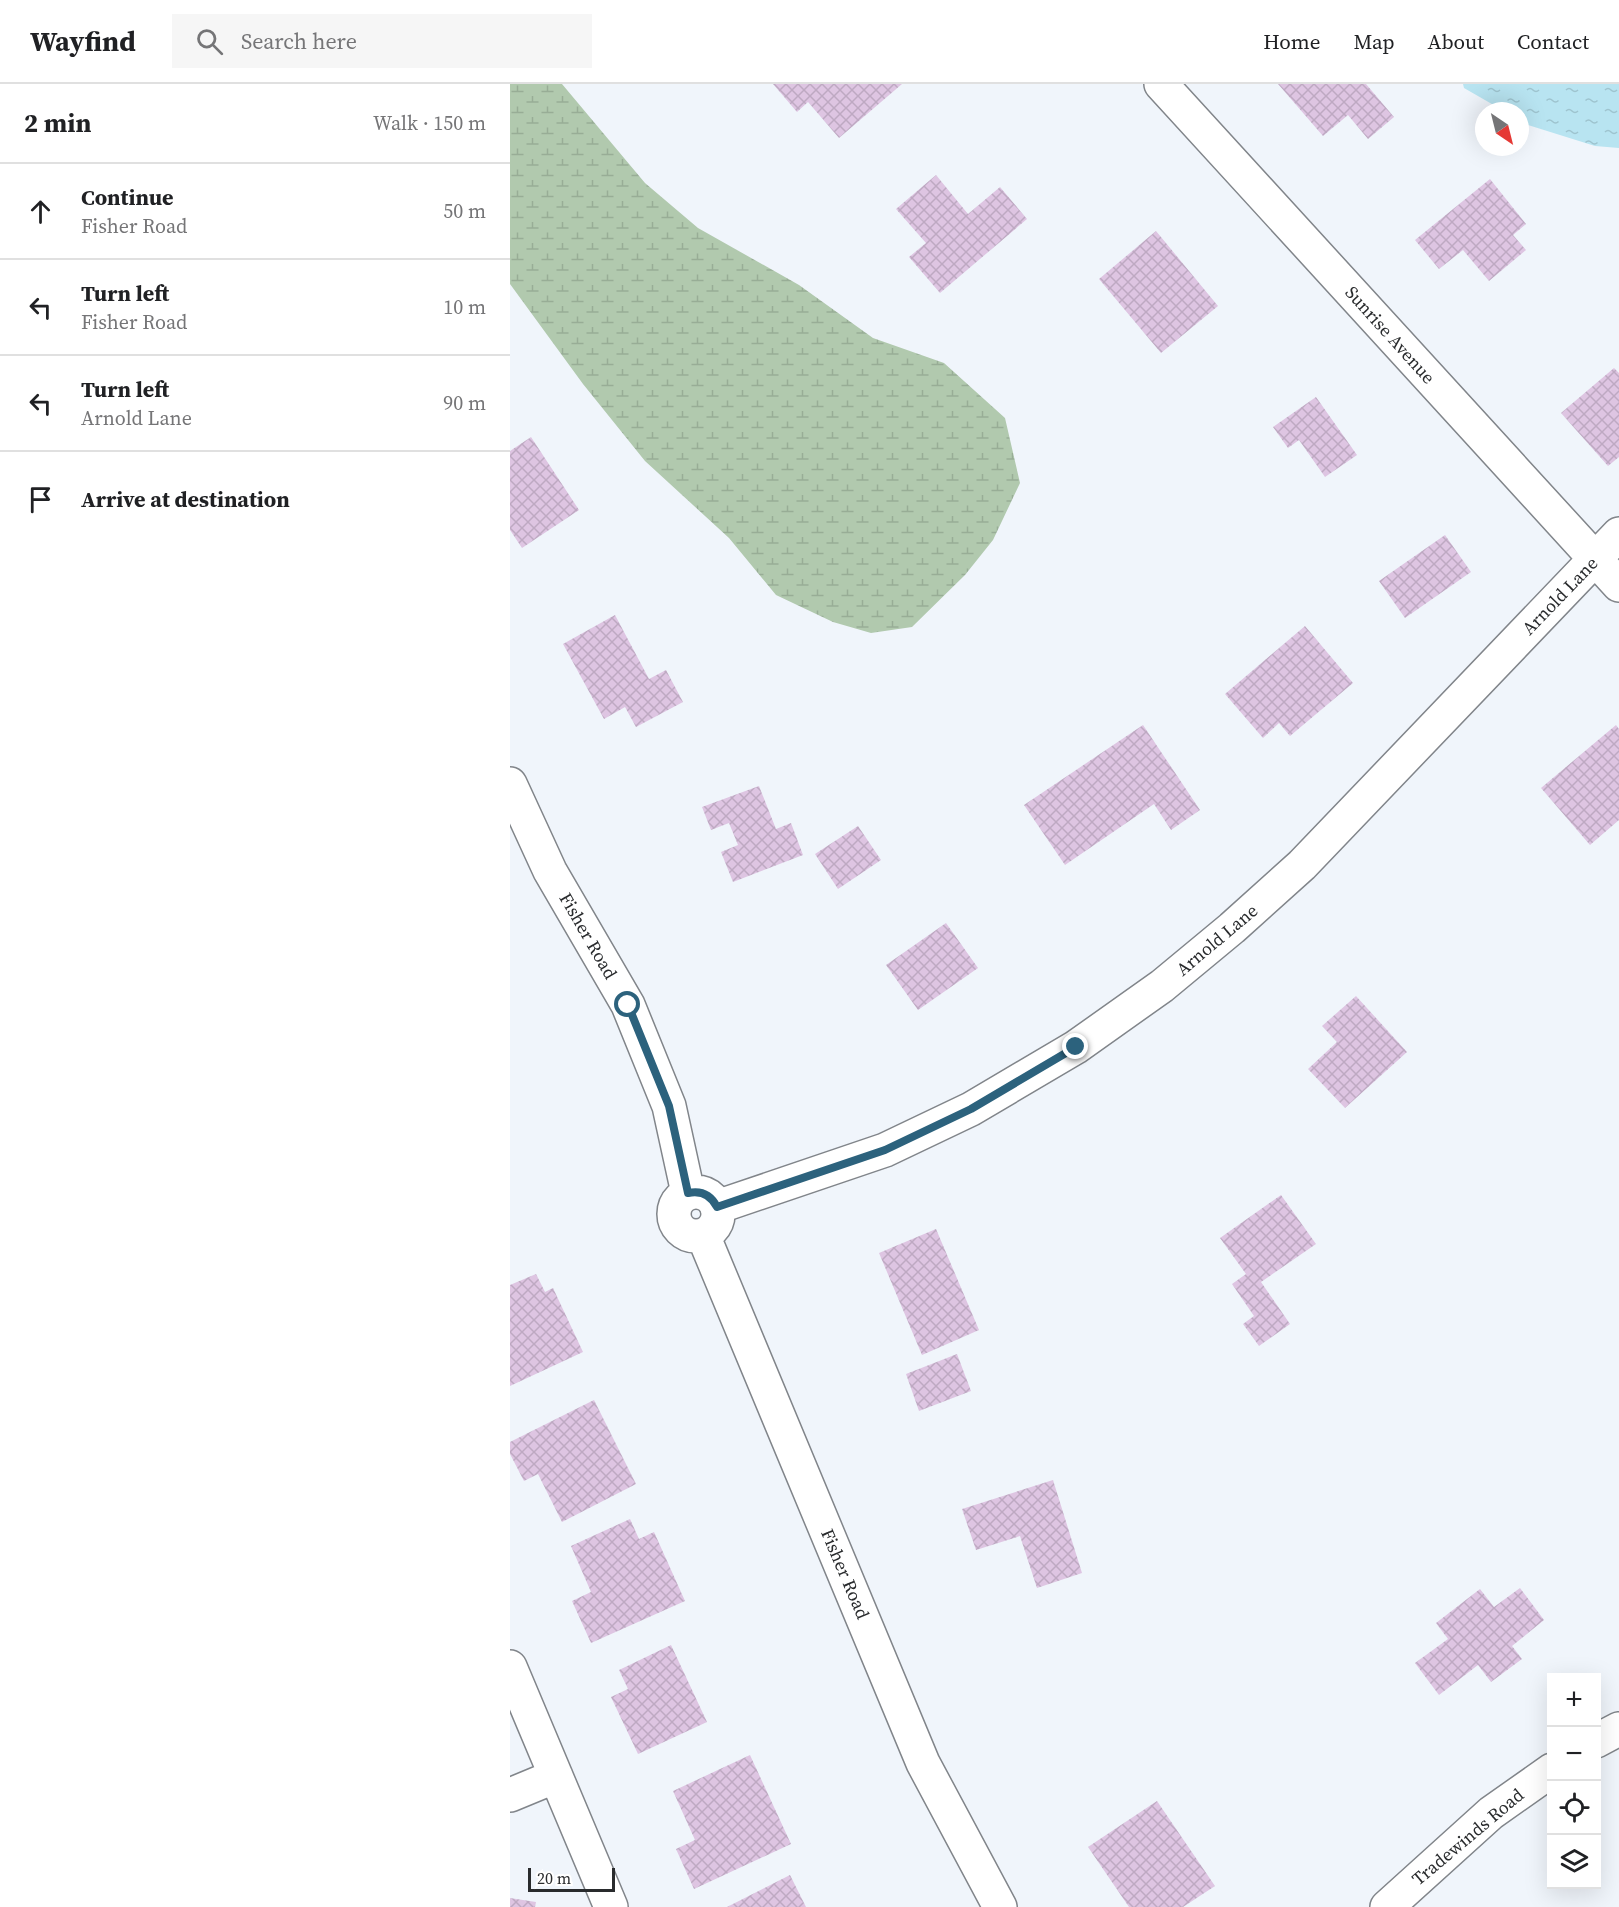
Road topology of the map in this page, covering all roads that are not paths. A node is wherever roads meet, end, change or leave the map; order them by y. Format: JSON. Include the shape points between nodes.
{"nodes":[{"id":1,"x":1161,"y":84,"type":"edge"},
{"id":2,"x":1619,"y":534,"type":"edge"},
{"id":3,"x":1596,"y":559,"type":"junction"},
{"id":4,"x":1619,"y":585,"type":"edge"},
{"id":5,"x":510,"y":784,"type":"edge"},
{"id":6,"x":710,"y":1221,"type":"junction"},
{"id":7,"x":510,"y":1667,"type":"edge"},
{"id":8,"x":1619,"y":1729,"type":"edge"},
{"id":9,"x":1601,"y":1738,"type":"edge"},
{"id":10,"x":1547,"y":1773,"type":"edge"},
{"id":11,"x":556,"y":1776,"type":"junction"},
{"id":12,"x":510,"y":1795,"type":"edge"},
{"id":13,"x":611,"y":1907,"type":"edge"},
{"id":14,"x":1000,"y":1907,"type":"edge"},
{"id":15,"x":1387,"y":1907,"type":"edge"}],
"edges":[{"from":1,"to":3,"type":"street","name":"Sunrise Avenue"},
{"from":2,"to":3,"type":"street","name":"Arnold Lane"},
{"from":3,"to":4,"type":"street","name":"Sunrise Avenue"},
{"from":3,"to":6,"type":"street","name":"Arnold Lane","via":[[1302,865],[1162,986],[1076,1047],[971,1109],[885,1150]]},
{"from":5,"to":6,"type":"street","name":"Fisher Road","via":[[550,871],[628,1005],[669,1106],[688,1193],[674,1209],[676,1224],[686,1235],[694,1237]]},
{"from":6,"to":14,"type":"street","name":"Fisher Road","via":[[924,1763]]},
{"from":7,"to":11,"type":"street"},
{"from":8,"to":9,"type":"street"},
{"from":10,"to":15,"type":"street","name":"Tradewinds Road","via":[[1491,1813]]},
{"from":11,"to":12,"type":"street"},
{"from":11,"to":13,"type":"street"}]}
